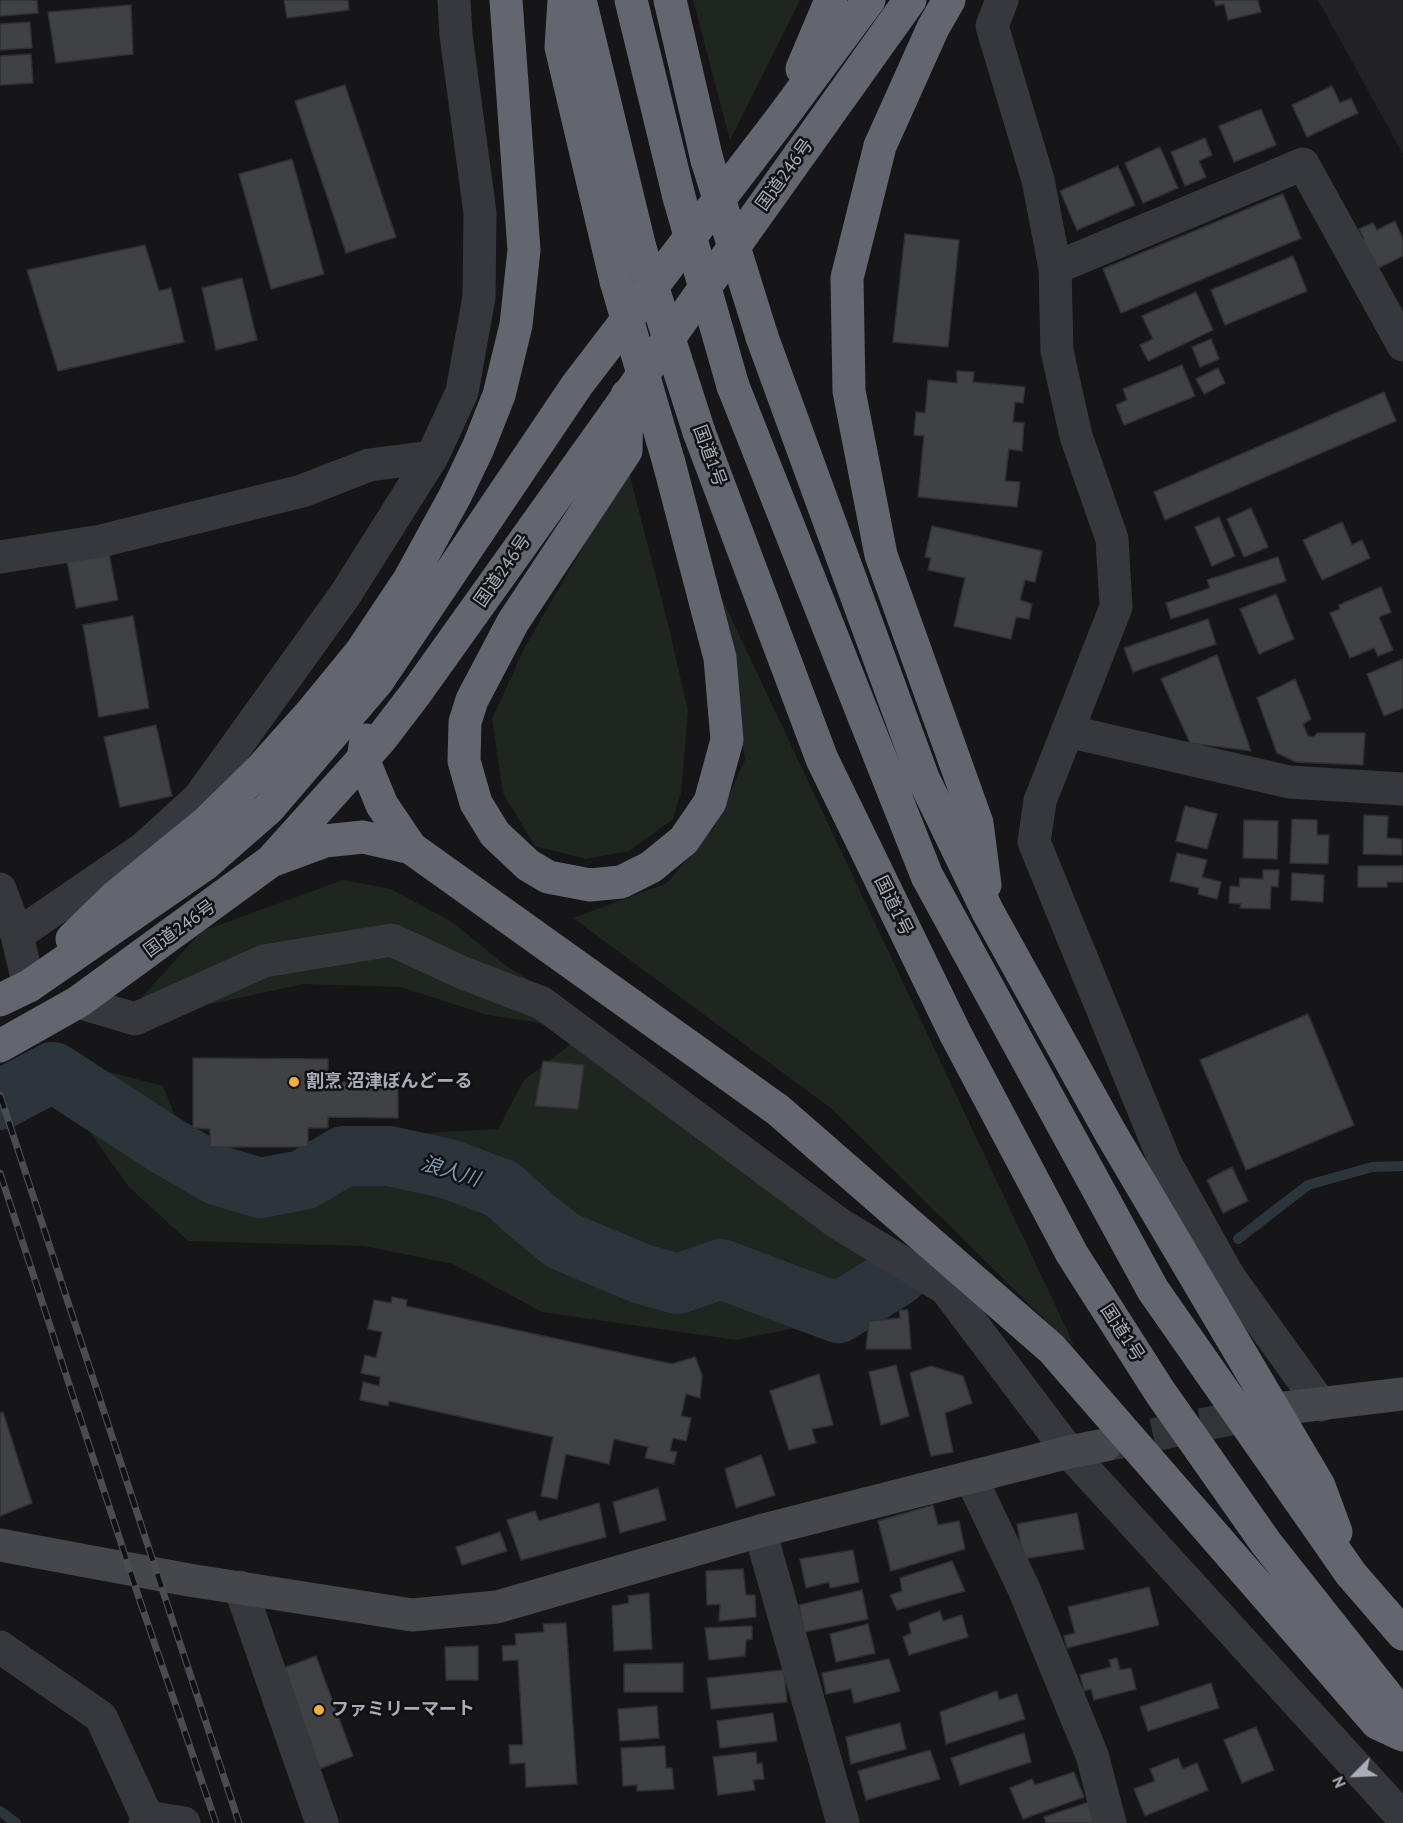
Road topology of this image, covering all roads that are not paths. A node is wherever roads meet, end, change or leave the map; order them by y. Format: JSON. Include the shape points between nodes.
{"nodes":[{"id":1,"x":454,"y":0,"type":"edge"},
{"id":2,"x":506,"y":0,"type":"edge"},
{"id":3,"x":564,"y":0,"type":"edge"},
{"id":4,"x":580,"y":0,"type":"edge"},
{"id":5,"x":631,"y":0,"type":"edge"},
{"id":6,"x":670,"y":0,"type":"edge"},
{"id":7,"x":831,"y":0,"type":"edge"},
{"id":8,"x":869,"y":0,"type":"edge"},
{"id":9,"x":910,"y":0,"type":"edge"},
{"id":10,"x":950,"y":0,"type":"edge"},
{"id":11,"x":1002,"y":0,"type":"edge"},
{"id":12,"x":780,"y":120,"type":"junction"},
{"id":13,"x":1055,"y":268,"type":"junction"},
{"id":14,"x":1403,"y":345,"type":"edge"},
{"id":15,"x":627,"y":395,"type":"junction"},
{"id":16,"x":432,"y":457,"type":"junction"},
{"id":17,"x":0,"y":557,"type":"edge"},
{"id":18,"x":377,"y":682,"type":"junction"},
{"id":19,"x":1067,"y":731,"type":"junction"},
{"id":20,"x":363,"y":759,"type":"junction"},
{"id":21,"x":1403,"y":789,"type":"edge"},
{"id":22,"x":411,"y":848,"type":"junction"},
{"id":23,"x":271,"y":861,"type":"junction"},
{"id":24,"x":0,"y":889,"type":"edge"},
{"id":25,"x":988,"y":912,"type":"junction"},
{"id":26,"x":18,"y":935,"type":"junction"},
{"id":27,"x":29,"y":986,"type":"junction"},
{"id":28,"x":0,"y":1000,"type":"edge"},
{"id":29,"x":78,"y":1002,"type":"junction"},
{"id":30,"x":0,"y":1046,"type":"edge"},
{"id":31,"x":1403,"y":1394,"type":"edge"},
{"id":32,"x":1321,"y":1405,"type":"junction"},
{"id":33,"x":1285,"y":1408,"type":"tunnel mouth"},
{"id":34,"x":1105,"y":1444,"type":"tunnel mouth"},
{"id":35,"x":1069,"y":1452,"type":"junction"},
{"id":36,"x":972,"y":1478,"type":"junction"},
{"id":37,"x":760,"y":1532,"type":"junction"},
{"id":38,"x":0,"y":1545,"type":"edge"},
{"id":39,"x":1351,"y":1574,"type":"junction"},
{"id":40,"x":240,"y":1587,"type":"junction"},
{"id":41,"x":1403,"y":1634,"type":"edge"},
{"id":42,"x":0,"y":1647,"type":"edge"},
{"id":43,"x":1403,"y":1716,"type":"edge"},
{"id":44,"x":1403,"y":1735,"type":"edge"},
{"id":45,"x":1403,"y":1818,"type":"edge"},
{"id":46,"x":146,"y":1820,"type":"edge"},
{"id":47,"x":184,"y":1823,"type":"edge"},
{"id":48,"x":322,"y":1823,"type":"edge"},
{"id":49,"x":843,"y":1823,"type":"edge"},
{"id":50,"x":1110,"y":1823,"type":"edge"}],
"edges":[{"from":1,"to":16,"type":"street","via":[[480,213],[479,297],[462,392]]},
{"from":2,"to":27,"type":"highway","via":[[524,250],[516,325],[500,395],[455,496],[409,580],[361,652],[311,713],[261,770],[207,822],[85,924]]},
{"from":3,"to":15,"type":"highway","bridge":true,"via":[[561,47],[616,281],[720,658],[726,740],[710,802],[684,840],[651,867],[621,882],[590,885],[549,877],[528,865],[495,834],[476,803],[464,761],[465,722],[472,700],[513,622],[626,451]]},
{"from":4,"to":43,"type":"highway","name":"国道1号","bridge":true,"via":[[640,248],[699,432],[822,759],[955,1033],[1072,1254],[1160,1392],[1266,1543]]},
{"from":5,"to":39,"type":"highway","bridge":true,"via":[[679,197],[733,386],[927,876],[1153,1290]]},
{"from":6,"to":25,"type":"highway","bridge":true,"via":[[707,160],[762,337],[923,778]]},
{"from":7,"to":12,"type":"highway"},
{"from":8,"to":12,"type":"highway","name":"国道246号"},
{"from":9,"to":15,"type":"highway","name":"国道246号"},
{"from":10,"to":25,"type":"highway","via":[[933,28],[877,157],[847,278],[849,391],[881,555],[977,823]]},
{"from":11,"to":13,"type":"street","via":[[992,26],[1038,180]]},
{"from":12,"to":18,"type":"highway","name":"国道246号","via":[[577,385]]},
{"from":13,"to":14,"type":"street","via":[[1303,164]]},
{"from":13,"to":19,"type":"street","via":[[1058,351],[1076,436],[1112,539],[1116,608]]},
{"from":15,"to":20,"type":"highway","name":"国道246号","via":[[416,693]]},
{"from":16,"to":17,"type":"street","via":[[369,465],[302,491],[101,541]]},
{"from":16,"to":26,"type":"street","via":[[345,595],[200,798],[144,848]]},
{"from":18,"to":20,"type":"highway"},
{"from":18,"to":27,"type":"highway","name":"国道246号","via":[[269,808],[204,865]]},
{"from":19,"to":21,"type":"street","via":[[1289,782]]},
{"from":19,"to":32,"type":"street","via":[[1040,801],[1034,842],[1165,1162],[1229,1277]]},
{"from":20,"to":22,"type":"highway","via":[[382,805]]},
{"from":20,"to":23,"type":"highway","name":"国道246号"},
{"from":22,"to":23,"type":"highway","via":[[363,837],[325,841]]},
{"from":22,"to":44,"type":"highway","via":[[778,1110],[1052,1349],[1377,1723]]},
{"from":23,"to":29,"type":"highway","name":"国道246号"},
{"from":24,"to":26,"type":"street"},
{"from":25,"to":39,"type":"highway","via":[[1110,1132],[1319,1486]]},
{"from":26,"to":27,"type":"street"},
{"from":27,"to":28,"type":"highway","name":"国道246号"},
{"from":29,"to":30,"type":"highway","name":"国道246号"},
{"from":29,"to":35,"type":"street","via":[[135,1019],[264,961],[392,940],[542,1003],[838,1223],[946,1289]]},
{"from":31,"to":32,"type":"street"},
{"from":32,"to":33,"type":"street"},
{"from":34,"to":35,"type":"street"},
{"from":35,"to":36,"type":"street"},
{"from":35,"to":45,"type":"street"},
{"from":36,"to":37,"type":"street"},
{"from":36,"to":50,"type":"street","via":[[1024,1589],[1092,1755]]},
{"from":37,"to":40,"type":"street","via":[[497,1607],[412,1615]]},
{"from":37,"to":49,"type":"street"},
{"from":38,"to":40,"type":"street"},
{"from":39,"to":41,"type":"highway"},
{"from":40,"to":48,"type":"street"},
{"from":42,"to":46,"type":"street","via":[[101,1717]]},
{"from":46,"to":47,"type":"street"}]}
